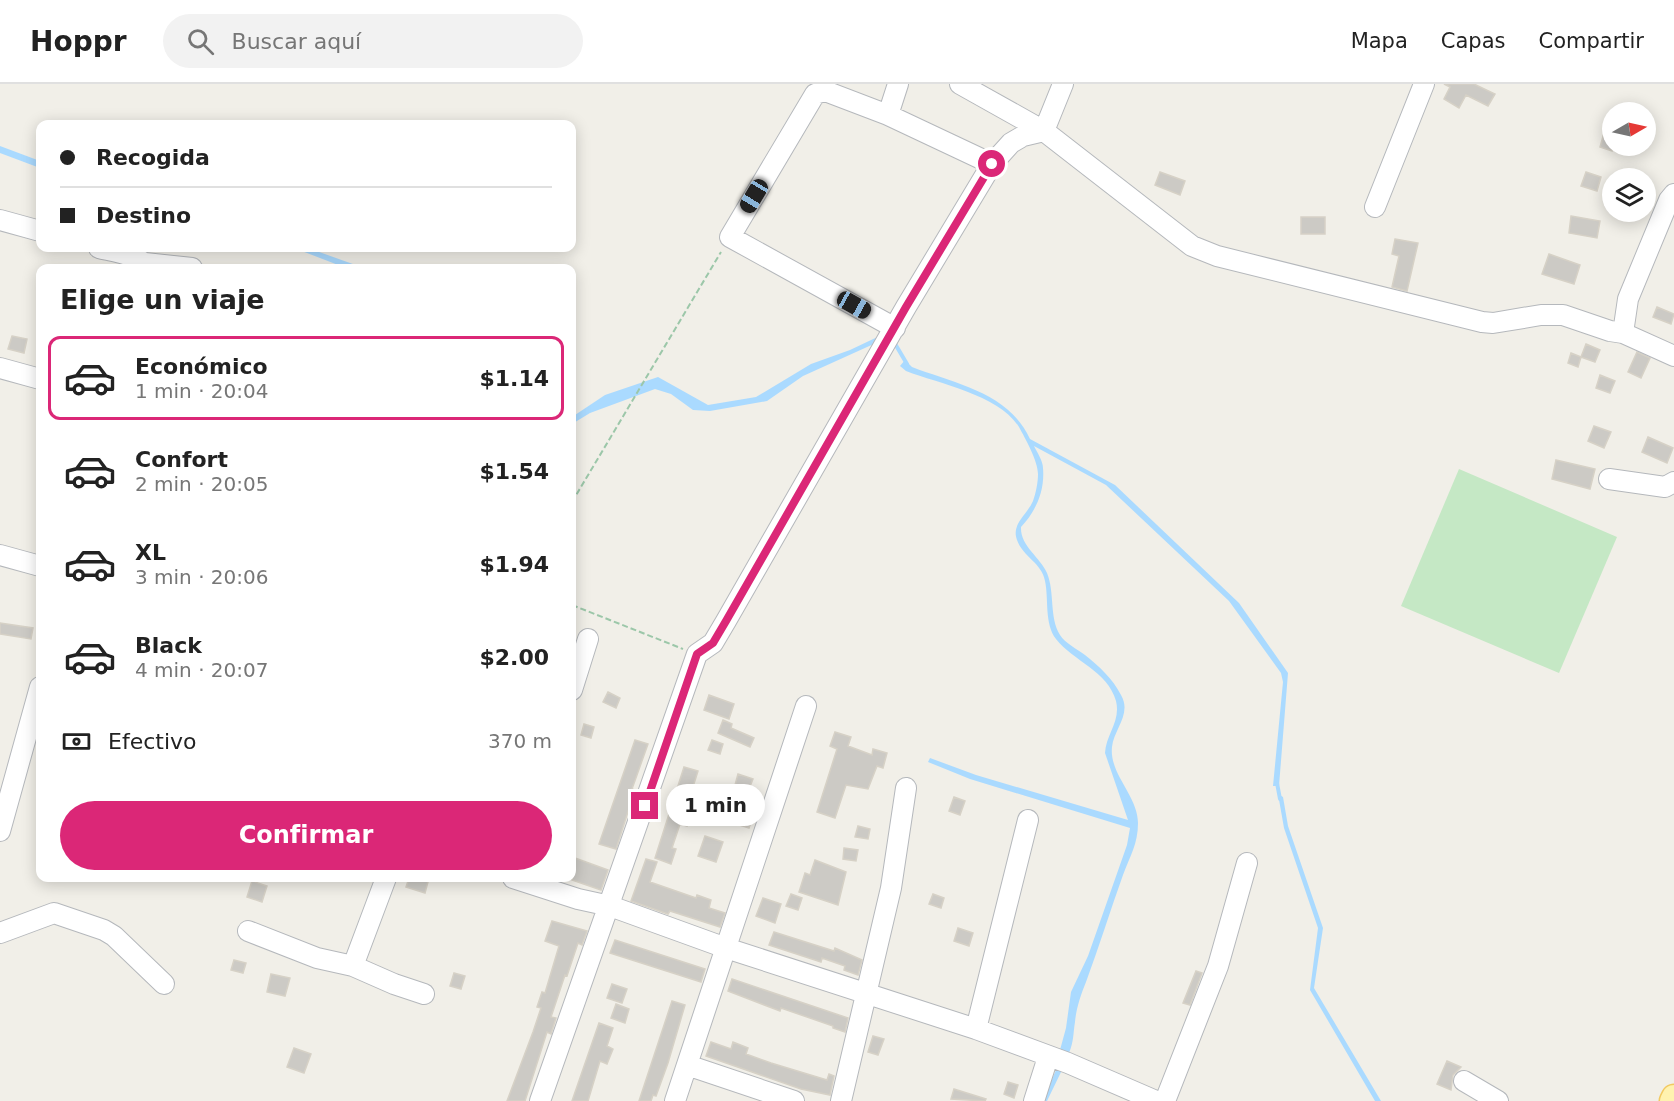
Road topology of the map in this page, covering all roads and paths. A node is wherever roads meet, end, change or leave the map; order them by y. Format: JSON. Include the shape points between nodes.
{"nodes":[{"id":1,"x":898,"y":84,"type":"edge"},
{"id":2,"x":960,"y":84,"type":"edge"},
{"id":3,"x":1063,"y":84,"type":"edge"},
{"id":4,"x":1424,"y":84,"type":"edge"},
{"id":5,"x":888,"y":115,"type":"junction"},
{"id":6,"x":1044,"y":131,"type":"junction"},
{"id":7,"x":992,"y":164,"type":"junction"},
{"id":8,"x":1674,"y":194,"type":"edge"},
{"id":9,"x":1375,"y":207,"type":"dead end"},
{"id":10,"x":0,"y":220,"type":"edge"},
{"id":11,"x":36,"y":230,"type":"edge"},
{"id":12,"x":730,"y":237,"type":"junction"},
{"id":13,"x":110,"y":252,"type":"edge"},
{"id":14,"x":142,"y":264,"type":"edge"},
{"id":15,"x":892,"y":333,"type":"junction"},
{"id":16,"x":1623,"y":333,"type":"junction"},
{"id":17,"x":1674,"y":356,"type":"edge"},
{"id":18,"x":0,"y":368,"type":"edge"},
{"id":19,"x":36,"y":378,"type":"edge"},
{"id":20,"x":1608,"y":479,"type":"dead end"},
{"id":21,"x":1674,"y":482,"type":"edge"},
{"id":22,"x":576,"y":494,"type":"edge"},
{"id":23,"x":0,"y":555,"type":"edge"},
{"id":24,"x":36,"y":565,"type":"edge"},
{"id":25,"x":576,"y":607,"type":"edge"},
{"id":26,"x":588,"y":639,"type":"dead end"},
{"id":27,"x":697,"y":654,"type":"junction"},
{"id":28,"x":576,"y":677,"type":"edge"},
{"id":29,"x":806,"y":706,"type":"dead end"},
{"id":30,"x":36,"y":717,"type":"edge"},
{"id":31,"x":34,"y":732,"type":"edge"},
{"id":32,"x":906,"y":788,"type":"dead end"},
{"id":33,"x":1028,"y":820,"type":"dead end"},
{"id":34,"x":0,"y":831,"type":"edge"},
{"id":35,"x":1247,"y":863,"type":"dead end"},
{"id":36,"x":384,"y":882,"type":"edge"},
{"id":37,"x":525,"y":882,"type":"edge"},
{"id":38,"x":610,"y":906,"type":"junction"},
{"id":39,"x":248,"y":931,"type":"dead end"},
{"id":40,"x":0,"y":933,"type":"edge"},
{"id":41,"x":726,"y":948,"type":"junction"},
{"id":42,"x":353,"y":966,"type":"junction"},
{"id":43,"x":164,"y":984,"type":"dead end"},
{"id":44,"x":866,"y":991,"type":"junction"},
{"id":45,"x":424,"y":994,"type":"dead end"},
{"id":46,"x":976,"y":1029,"type":"junction"},
{"id":47,"x":1057,"y":1060,"type":"junction"},
{"id":48,"x":687,"y":1065,"type":"junction"},
{"id":49,"x":1464,"y":1081,"type":"dead end"},
{"id":50,"x":1674,"y":1096,"type":"edge"},
{"id":51,"x":540,"y":1101,"type":"edge"},
{"id":52,"x":675,"y":1101,"type":"edge"},
{"id":53,"x":794,"y":1101,"type":"edge"},
{"id":54,"x":841,"y":1101,"type":"edge"},
{"id":55,"x":1034,"y":1101,"type":"edge"},
{"id":56,"x":1156,"y":1101,"type":"edge"},
{"id":57,"x":1165,"y":1101,"type":"edge"},
{"id":58,"x":1497,"y":1101,"type":"edge"},
{"id":59,"x":1672,"y":1101,"type":"edge"}],
"edges":[{"from":1,"to":5,"type":"street"},
{"from":2,"to":6,"type":"street"},
{"from":3,"to":6,"type":"street"},
{"from":4,"to":9,"type":"street"},
{"from":5,"to":7,"type":"street"},
{"from":5,"to":12,"type":"street","via":[[825,91],[815,94]]},
{"from":6,"to":7,"type":"street","via":[[1011,143]]},
{"from":6,"to":16,"type":"street","via":[[1176,236],[1217,256],[1482,322],[1563,315]]},
{"from":7,"to":15,"type":"street"},
{"from":8,"to":16,"type":"street","via":[[1628,299]]},
{"from":10,"to":11,"type":"street"},
{"from":12,"to":15,"type":"street"},
{"from":12,"to":22,"type":"path"},
{"from":13,"to":14,"type":"street"},
{"from":15,"to":27,"type":"street","via":[[713,643]]},
{"from":16,"to":17,"type":"street"},
{"from":18,"to":19,"type":"street"},
{"from":20,"to":21,"type":"street","via":[[1665,487]]},
{"from":23,"to":24,"type":"street"},
{"from":25,"to":27,"type":"path"},
{"from":26,"to":28,"type":"street"},
{"from":27,"to":38,"type":"street"},
{"from":29,"to":41,"type":"street"},
{"from":30,"to":31,"type":"street"},
{"from":31,"to":34,"type":"street"},
{"from":32,"to":44,"type":"street","via":[[891,888]]},
{"from":33,"to":46,"type":"street"},
{"from":35,"to":57,"type":"street","via":[[1218,966]]},
{"from":36,"to":42,"type":"street"},
{"from":37,"to":38,"type":"street"},
{"from":38,"to":41,"type":"street"},
{"from":38,"to":51,"type":"street"},
{"from":39,"to":42,"type":"street","via":[[317,958]]},
{"from":40,"to":43,"type":"street","via":[[54,913],[104,930]]},
{"from":41,"to":44,"type":"street"},
{"from":41,"to":48,"type":"street"},
{"from":42,"to":45,"type":"street"},
{"from":44,"to":46,"type":"street"},
{"from":44,"to":54,"type":"street"},
{"from":46,"to":47,"type":"street"},
{"from":47,"to":55,"type":"street"},
{"from":47,"to":56,"type":"street"},
{"from":48,"to":52,"type":"street"},
{"from":48,"to":53,"type":"street"},
{"from":49,"to":58,"type":"street"},
{"from":50,"to":59,"type":"main road"}]}
